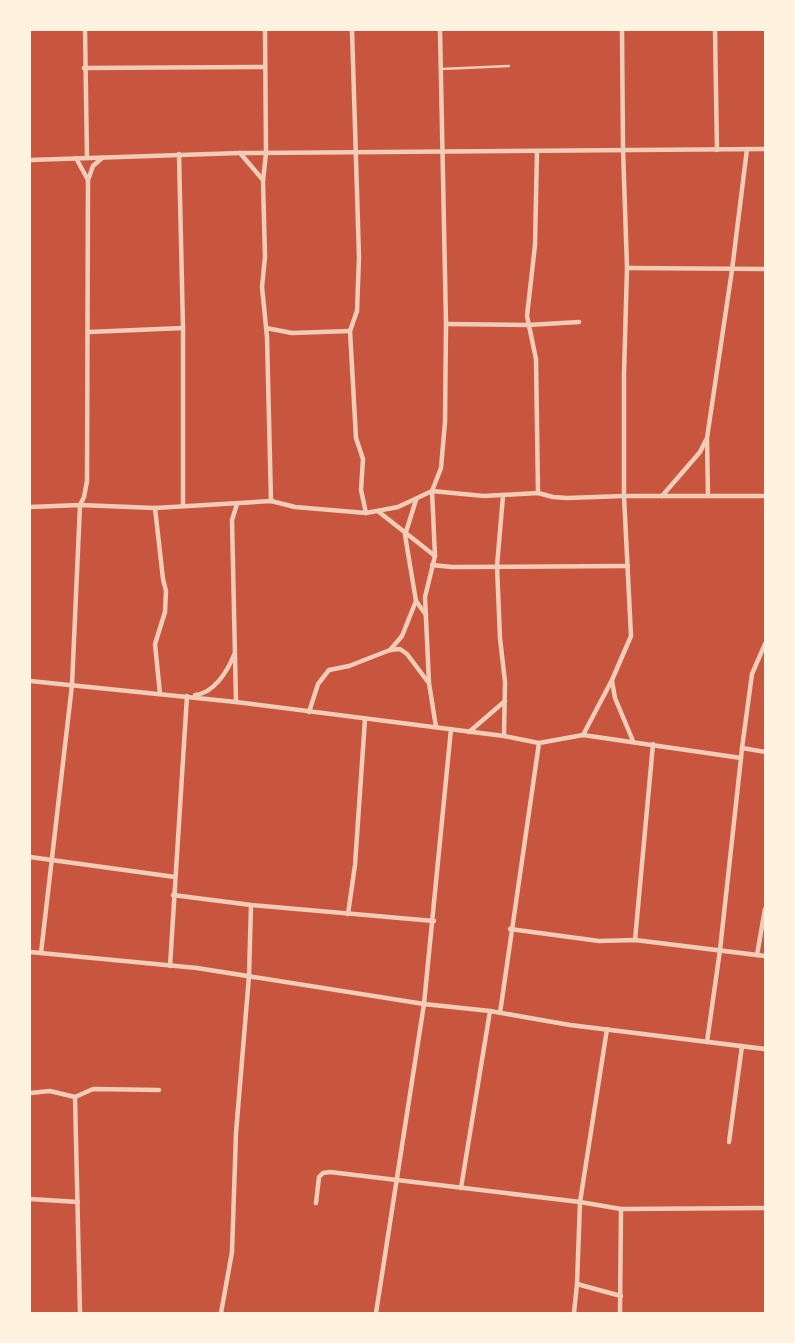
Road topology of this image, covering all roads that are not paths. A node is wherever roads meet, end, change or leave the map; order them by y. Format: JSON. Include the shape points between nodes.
{"nodes":[{"id":1,"x":85,"y":30,"type":"edge"},
{"id":2,"x":265,"y":30,"type":"edge"},
{"id":3,"x":352,"y":30,"type":"edge"},
{"id":4,"x":440,"y":30,"type":"edge"},
{"id":5,"x":622,"y":30,"type":"edge"},
{"id":6,"x":715,"y":30,"type":"edge"},
{"id":7,"x":509,"y":66,"type":"dead end"},
{"id":8,"x":264,"y":67,"type":"junction"},
{"id":9,"x":84,"y":68,"type":"junction"},
{"id":10,"x":442,"y":69,"type":"junction"},
{"id":11,"x":623,"y":149,"type":"junction"},
{"id":12,"x":765,"y":149,"type":"edge"},
{"id":13,"x":716,"y":150,"type":"junction"},
{"id":14,"x":747,"y":150,"type":"junction"},
{"id":15,"x":442,"y":151,"type":"junction"},
{"id":16,"x":537,"y":151,"type":"junction"},
{"id":17,"x":240,"y":153,"type":"junction"},
{"id":18,"x":266,"y":153,"type":"junction"},
{"id":19,"x":354,"y":153,"type":"junction"},
{"id":20,"x":179,"y":154,"type":"junction"},
{"id":21,"x":76,"y":158,"type":"junction"},
{"id":22,"x":87,"y":158,"type":"junction"},
{"id":23,"x":102,"y":158,"type":"junction"},
{"id":24,"x":30,"y":160,"type":"edge"},
{"id":25,"x":88,"y":180,"type":"junction"},
{"id":26,"x":263,"y":181,"type":"junction"},
{"id":27,"x":627,"y":268,"type":"junction"},
{"id":28,"x":765,"y":269,"type":"edge"},
{"id":29,"x":732,"y":270,"type":"junction"},
{"id":30,"x":579,"y":322,"type":"dead end"},
{"id":31,"x":446,"y":324,"type":"junction"},
{"id":32,"x":528,"y":325,"type":"junction"},
{"id":33,"x":184,"y":328,"type":"junction"},
{"id":34,"x":266,"y":328,"type":"junction"},
{"id":35,"x":350,"y":331,"type":"junction"},
{"id":36,"x":89,"y":332,"type":"junction"},
{"id":37,"x":707,"y":438,"type":"junction"},
{"id":38,"x":432,"y":491,"type":"junction"},
{"id":39,"x":538,"y":493,"type":"junction"},
{"id":40,"x":503,"y":496,"type":"junction"},
{"id":41,"x":624,"y":496,"type":"junction"},
{"id":42,"x":662,"y":496,"type":"junction"},
{"id":43,"x":708,"y":496,"type":"junction"},
{"id":44,"x":765,"y":496,"type":"edge"},
{"id":45,"x":416,"y":500,"type":"junction"},
{"id":46,"x":271,"y":501,"type":"junction"},
{"id":47,"x":237,"y":504,"type":"junction"},
{"id":48,"x":80,"y":505,"type":"junction"},
{"id":49,"x":183,"y":506,"type":"junction"},
{"id":50,"x":30,"y":507,"type":"edge"},
{"id":51,"x":155,"y":508,"type":"junction"},
{"id":52,"x":379,"y":512,"type":"junction"},
{"id":53,"x":366,"y":513,"type":"junction"},
{"id":54,"x":405,"y":535,"type":"junction"},
{"id":55,"x":435,"y":556,"type":"junction"},
{"id":56,"x":432,"y":565,"type":"junction"},
{"id":57,"x":497,"y":566,"type":"junction"},
{"id":58,"x":628,"y":566,"type":"junction"},
{"id":59,"x":416,"y":602,"type":"junction"},
{"id":60,"x":426,"y":615,"type":"junction"},
{"id":61,"x":765,"y":644,"type":"edge"},
{"id":62,"x":390,"y":650,"type":"junction"},
{"id":63,"x":234,"y":655,"type":"junction"},
{"id":64,"x":612,"y":680,"type":"junction"},
{"id":65,"x":30,"y":681,"type":"edge"},
{"id":66,"x":429,"y":683,"type":"junction"},
{"id":67,"x":72,"y":685,"type":"junction"},
{"id":68,"x":160,"y":694,"type":"junction"},
{"id":69,"x":186,"y":696,"type":"junction"},
{"id":70,"x":505,"y":701,"type":"junction"},
{"id":71,"x":236,"y":702,"type":"junction"},
{"id":72,"x":309,"y":712,"type":"junction"},
{"id":73,"x":364,"y":719,"type":"junction"},
{"id":74,"x":436,"y":727,"type":"junction"},
{"id":75,"x":451,"y":729,"type":"junction"},
{"id":76,"x":470,"y":732,"type":"junction"},
{"id":77,"x":583,"y":735,"type":"junction"},
{"id":78,"x":504,"y":736,"type":"junction"},
{"id":79,"x":633,"y":741,"type":"junction"},
{"id":80,"x":539,"y":743,"type":"junction"},
{"id":81,"x":653,"y":744,"type":"junction"},
{"id":82,"x":742,"y":748,"type":"junction"},
{"id":83,"x":765,"y":752,"type":"edge"},
{"id":84,"x":741,"y":758,"type":"junction"},
{"id":85,"x":30,"y":857,"type":"edge"},
{"id":86,"x":51,"y":860,"type":"junction"},
{"id":87,"x":175,"y":877,"type":"junction"},
{"id":88,"x":173,"y":895,"type":"junction"},
{"id":89,"x":251,"y":905,"type":"junction"},
{"id":90,"x":765,"y":909,"type":"edge"},
{"id":91,"x":348,"y":914,"type":"junction"},
{"id":92,"x":434,"y":921,"type":"junction"},
{"id":93,"x":510,"y":929,"type":"junction"},
{"id":94,"x":635,"y":940,"type":"junction"},
{"id":95,"x":720,"y":950,"type":"junction"},
{"id":96,"x":30,"y":952,"type":"edge"},
{"id":97,"x":41,"y":953,"type":"junction"},
{"id":98,"x":757,"y":955,"type":"junction"},
{"id":99,"x":765,"y":956,"type":"edge"},
{"id":100,"x":170,"y":966,"type":"junction"},
{"id":101,"x":249,"y":976,"type":"junction"},
{"id":102,"x":424,"y":1004,"type":"junction"},
{"id":103,"x":490,"y":1011,"type":"junction"},
{"id":104,"x":500,"y":1013,"type":"junction"},
{"id":105,"x":607,"y":1029,"type":"junction"},
{"id":106,"x":707,"y":1042,"type":"junction"},
{"id":107,"x":742,"y":1046,"type":"junction"},
{"id":108,"x":765,"y":1049,"type":"edge"},
{"id":109,"x":160,"y":1090,"type":"dead end"},
{"id":110,"x":30,"y":1093,"type":"edge"},
{"id":111,"x":75,"y":1096,"type":"junction"},
{"id":112,"x":729,"y":1142,"type":"dead end"},
{"id":113,"x":398,"y":1181,"type":"junction"},
{"id":114,"x":461,"y":1188,"type":"junction"},
{"id":115,"x":30,"y":1199,"type":"edge"},
{"id":116,"x":78,"y":1202,"type":"junction"},
{"id":117,"x":580,"y":1202,"type":"junction"},
{"id":118,"x":316,"y":1203,"type":"dead end"},
{"id":119,"x":765,"y":1208,"type":"edge"},
{"id":120,"x":621,"y":1209,"type":"junction"},
{"id":121,"x":578,"y":1284,"type":"junction"},
{"id":122,"x":621,"y":1296,"type":"junction"},
{"id":123,"x":80,"y":1313,"type":"edge"},
{"id":124,"x":221,"y":1313,"type":"edge"},
{"id":125,"x":376,"y":1313,"type":"edge"},
{"id":126,"x":574,"y":1313,"type":"edge"},
{"id":127,"x":620,"y":1313,"type":"edge"}],
"edges":[{"from":1,"to":9,"type":"street"},
{"from":2,"to":8,"type":"street"},
{"from":3,"to":19,"type":"street"},
{"from":4,"to":10,"type":"street"},
{"from":5,"to":11,"type":"street"},
{"from":6,"to":13,"type":"street"},
{"from":7,"to":10,"type":"lane"},
{"from":8,"to":9,"type":"street"},
{"from":8,"to":18,"type":"street"},
{"from":9,"to":22,"type":"street"},
{"from":10,"to":15,"type":"street"},
{"from":11,"to":13,"type":"street"},
{"from":11,"to":16,"type":"street"},
{"from":11,"to":27,"type":"street"},
{"from":12,"to":14,"type":"street"},
{"from":13,"to":14,"type":"street"},
{"from":14,"to":29,"type":"street"},
{"from":15,"to":16,"type":"street"},
{"from":15,"to":19,"type":"street"},
{"from":15,"to":31,"type":"street"},
{"from":16,"to":32,"type":"street","via":[[535,245]]},
{"from":17,"to":18,"type":"street"},
{"from":17,"to":20,"type":"street"},
{"from":17,"to":26,"type":"street"},
{"from":18,"to":19,"type":"street"},
{"from":18,"to":26,"type":"street"},
{"from":19,"to":35,"type":"street","via":[[358,287],[357,311]]},
{"from":20,"to":23,"type":"street"},
{"from":20,"to":33,"type":"street"},
{"from":21,"to":22,"type":"street"},
{"from":21,"to":24,"type":"street"},
{"from":21,"to":25,"type":"street"},
{"from":22,"to":23,"type":"street"},
{"from":23,"to":25,"type":"street","via":[[93,166]]},
{"from":25,"to":36,"type":"street"},
{"from":26,"to":34,"type":"street","via":[[265,257],[262,287]]},
{"from":27,"to":29,"type":"street"},
{"from":27,"to":41,"type":"street"},
{"from":28,"to":29,"type":"street"},
{"from":29,"to":37,"type":"street"},
{"from":30,"to":32,"type":"street"},
{"from":31,"to":32,"type":"street"},
{"from":31,"to":38,"type":"street","via":[[443,454],[438,481]]},
{"from":32,"to":39,"type":"street","via":[[536,359]]},
{"from":33,"to":36,"type":"street"},
{"from":33,"to":49,"type":"street"},
{"from":34,"to":35,"type":"street","via":[[292,333]]},
{"from":34,"to":46,"type":"street"},
{"from":35,"to":53,"type":"street","via":[[356,438],[363,459],[361,490]]},
{"from":36,"to":48,"type":"street","via":[[87,481]]},
{"from":37,"to":42,"type":"street","via":[[700,452]]},
{"from":37,"to":43,"type":"street"},
{"from":38,"to":40,"type":"street"},
{"from":38,"to":45,"type":"street"},
{"from":38,"to":55,"type":"street"},
{"from":39,"to":40,"type":"street"},
{"from":39,"to":41,"type":"street","via":[[567,498]]},
{"from":40,"to":57,"type":"street"},
{"from":41,"to":42,"type":"street"},
{"from":41,"to":58,"type":"street"},
{"from":42,"to":43,"type":"street"},
{"from":43,"to":44,"type":"street"},
{"from":45,"to":52,"type":"street"},
{"from":45,"to":54,"type":"street"},
{"from":46,"to":47,"type":"street"},
{"from":46,"to":53,"type":"street","via":[[322,510]]},
{"from":47,"to":49,"type":"street"},
{"from":47,"to":63,"type":"street","via":[[232,520]]},
{"from":48,"to":50,"type":"street"},
{"from":48,"to":51,"type":"street"},
{"from":48,"to":67,"type":"street"},
{"from":49,"to":51,"type":"street"},
{"from":51,"to":68,"type":"street","via":[[166,591],[165,612],[155,644]]},
{"from":52,"to":53,"type":"street"},
{"from":52,"to":54,"type":"street"},
{"from":54,"to":55,"type":"street"},
{"from":54,"to":59,"type":"street"},
{"from":55,"to":56,"type":"street"},
{"from":56,"to":57,"type":"street"},
{"from":56,"to":60,"type":"street","via":[[425,597]]},
{"from":57,"to":58,"type":"street"},
{"from":57,"to":70,"type":"street"},
{"from":58,"to":64,"type":"street","via":[[631,636]]},
{"from":59,"to":60,"type":"street"},
{"from":59,"to":62,"type":"street","via":[[402,636]]},
{"from":60,"to":66,"type":"street"},
{"from":61,"to":82,"type":"street","via":[[752,674]]},
{"from":62,"to":66,"type":"street","via":[[400,649],[407,654]]},
{"from":62,"to":72,"type":"street","via":[[329,670],[318,684]]},
{"from":63,"to":69,"type":"street","via":[[228,670],[209,691]]},
{"from":63,"to":71,"type":"street"},
{"from":64,"to":77,"type":"street"},
{"from":64,"to":79,"type":"street","via":[[615,698]]},
{"from":65,"to":67,"type":"street"},
{"from":66,"to":74,"type":"street"},
{"from":67,"to":68,"type":"street"},
{"from":67,"to":86,"type":"street"},
{"from":68,"to":69,"type":"street"},
{"from":69,"to":71,"type":"street"},
{"from":69,"to":87,"type":"street"},
{"from":70,"to":76,"type":"street"},
{"from":70,"to":78,"type":"street"},
{"from":71,"to":72,"type":"street"},
{"from":72,"to":73,"type":"street"},
{"from":73,"to":74,"type":"street"},
{"from":73,"to":91,"type":"street","via":[[355,865]]},
{"from":74,"to":75,"type":"street"},
{"from":75,"to":76,"type":"street"},
{"from":75,"to":92,"type":"street"},
{"from":76,"to":78,"type":"street"},
{"from":77,"to":79,"type":"street"},
{"from":77,"to":80,"type":"street"},
{"from":78,"to":80,"type":"street"},
{"from":79,"to":81,"type":"street"},
{"from":80,"to":93,"type":"street"},
{"from":81,"to":84,"type":"street"},
{"from":81,"to":94,"type":"street"},
{"from":82,"to":83,"type":"street"},
{"from":82,"to":84,"type":"street"},
{"from":84,"to":95,"type":"street"},
{"from":85,"to":86,"type":"street"},
{"from":86,"to":87,"type":"street"},
{"from":86,"to":97,"type":"street"},
{"from":87,"to":88,"type":"street"},
{"from":88,"to":89,"type":"street"},
{"from":88,"to":100,"type":"street"},
{"from":89,"to":91,"type":"street"},
{"from":89,"to":101,"type":"street"},
{"from":90,"to":98,"type":"street"},
{"from":91,"to":92,"type":"street"},
{"from":92,"to":102,"type":"street"},
{"from":93,"to":94,"type":"street","via":[[599,941]]},
{"from":93,"to":104,"type":"street"},
{"from":94,"to":95,"type":"street"},
{"from":95,"to":98,"type":"street"},
{"from":95,"to":106,"type":"street"},
{"from":96,"to":97,"type":"street"},
{"from":97,"to":100,"type":"street"},
{"from":98,"to":99,"type":"street"},
{"from":100,"to":101,"type":"street"},
{"from":101,"to":102,"type":"street"},
{"from":101,"to":124,"type":"street","via":[[236,1132],[232,1252]]},
{"from":102,"to":103,"type":"street"},
{"from":102,"to":113,"type":"street"},
{"from":103,"to":104,"type":"street"},
{"from":103,"to":114,"type":"street"},
{"from":104,"to":105,"type":"street"},
{"from":105,"to":106,"type":"street"},
{"from":105,"to":117,"type":"street"},
{"from":106,"to":107,"type":"street"},
{"from":107,"to":108,"type":"street"},
{"from":107,"to":112,"type":"street"},
{"from":109,"to":111,"type":"street","via":[[93,1089]]},
{"from":110,"to":111,"type":"street","via":[[50,1091]]},
{"from":111,"to":116,"type":"street"},
{"from":113,"to":114,"type":"street"},
{"from":113,"to":118,"type":"street","via":[[323,1172],[319,1177]]},
{"from":113,"to":125,"type":"street"},
{"from":114,"to":117,"type":"street"},
{"from":115,"to":116,"type":"street"},
{"from":116,"to":123,"type":"street"},
{"from":117,"to":120,"type":"street"},
{"from":117,"to":121,"type":"street"},
{"from":119,"to":120,"type":"street"},
{"from":120,"to":122,"type":"street"},
{"from":121,"to":122,"type":"street"},
{"from":121,"to":126,"type":"street"},
{"from":122,"to":127,"type":"street"}]}
